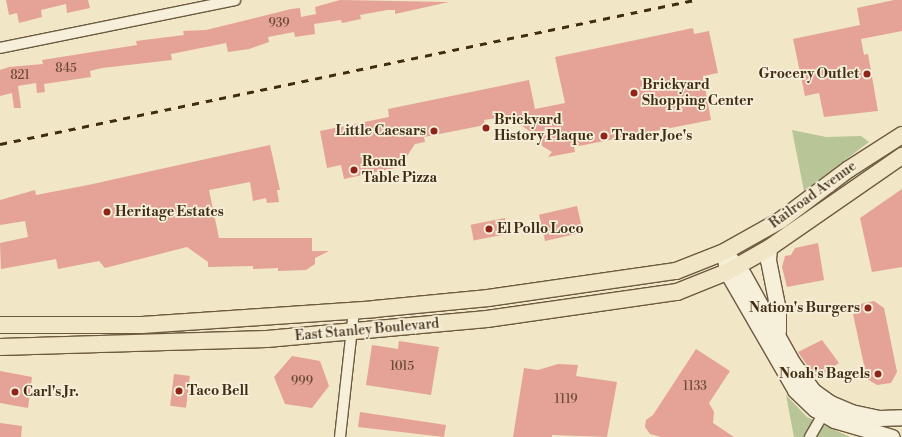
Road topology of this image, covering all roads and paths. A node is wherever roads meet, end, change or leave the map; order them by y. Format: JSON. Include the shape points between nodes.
{"nodes":[{"id":1,"x":235,"y":0,"type":"edge"},
{"id":2,"x":0,"y":48,"type":"edge"},
{"id":3,"x":902,"y":135,"type":"edge"},
{"id":4,"x":902,"y":156,"type":"edge"},
{"id":5,"x":769,"y":248,"type":"junction"},
{"id":6,"x":724,"y":252,"type":"junction"},
{"id":7,"x":733,"y":269,"type":"junction"},
{"id":8,"x":354,"y":311,"type":"junction"},
{"id":9,"x":0,"y":325,"type":"edge"},
{"id":10,"x":351,"y":332,"type":"junction"},
{"id":11,"x":778,"y":334,"type":"junction"},
{"id":12,"x":0,"y":347,"type":"edge"},
{"id":13,"x":826,"y":409,"type":"junction"},
{"id":14,"x":902,"y":417,"type":"edge"},
{"id":15,"x":340,"y":437,"type":"edge"},
{"id":16,"x":810,"y":437,"type":"edge"},
{"id":17,"x":892,"y":437,"type":"edge"}],
"edges":[{"from":1,"to":2,"type":"street"},
{"from":3,"to":6,"type":"main road","name":"Railroad Avenue","via":[[849,169],[781,220]]},
{"from":4,"to":5,"type":"main road","name":"Railroad Avenue"},
{"from":5,"to":7,"type":"main road","name":"Railroad Avenue"},
{"from":5,"to":11,"type":"main road","via":[[768,260],[778,310]]},
{"from":6,"to":7,"type":"main road"},
{"from":6,"to":8,"type":"main road","name":"East Stanley Boulevard","via":[[676,271],[488,298]]},
{"from":7,"to":10,"type":"main road","name":"East Stanley Boulevard","via":[[677,292],[487,319]]},
{"from":7,"to":11,"type":"main road"},
{"from":7,"to":13,"type":"main road","via":[[787,379],[806,401]]},
{"from":8,"to":9,"type":"main road","name":"East Stanley Boulevard","via":[[142,325]]},
{"from":8,"to":10,"type":"street"},
{"from":10,"to":12,"type":"main road","name":"East Stanley Boulevard","via":[[146,344]]},
{"from":10,"to":15,"type":"street"},
{"from":11,"to":13,"type":"main road","via":[[804,381]]},
{"from":13,"to":14,"type":"main road","via":[[867,416]]},
{"from":13,"to":16,"type":"street"},
{"from":13,"to":17,"type":"main road","via":[[848,425]]}]}
